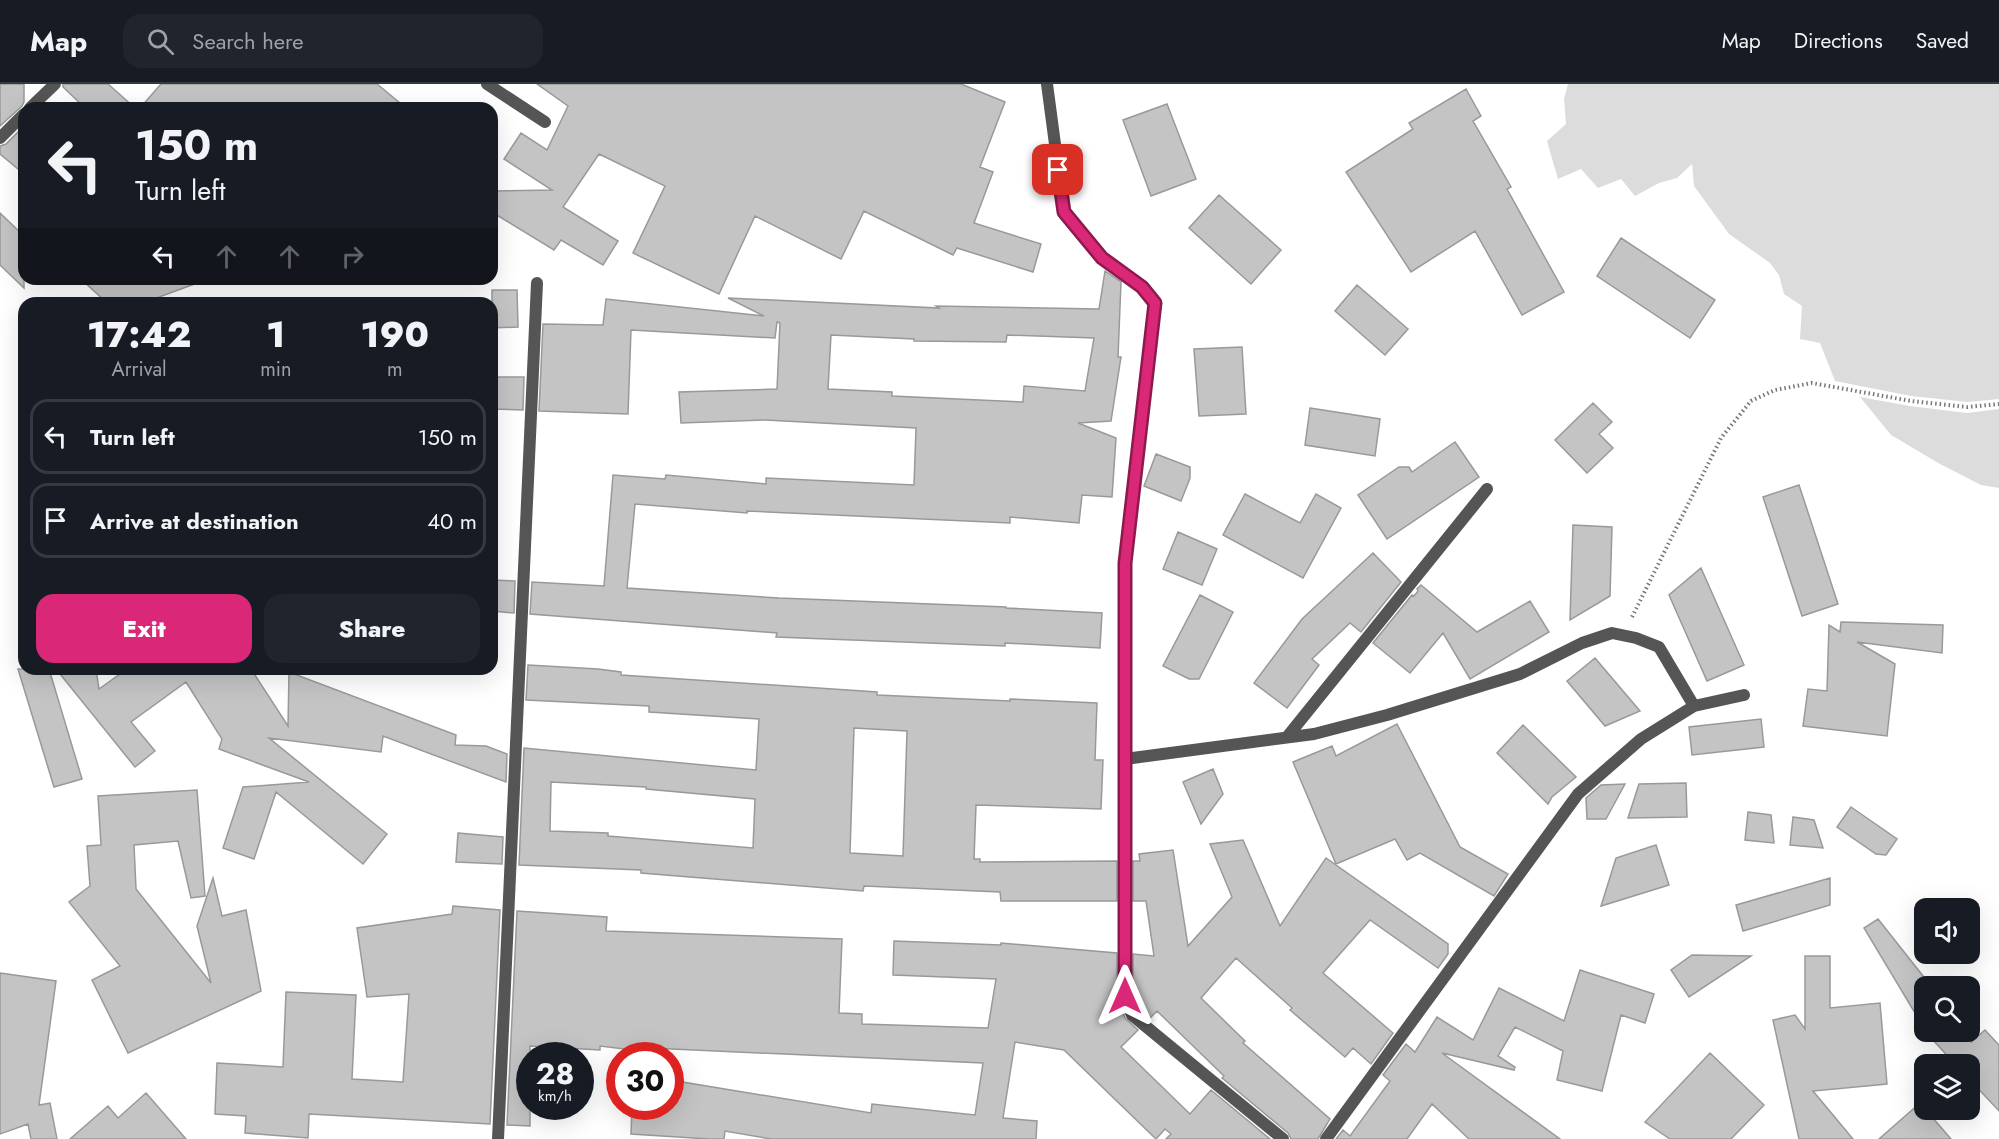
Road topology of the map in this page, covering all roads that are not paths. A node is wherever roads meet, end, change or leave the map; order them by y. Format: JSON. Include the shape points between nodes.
{"nodes":[{"id":1,"x":55,"y":84,"type":"edge"},
{"id":2,"x":487,"y":84,"type":"edge"},
{"id":3,"x":1047,"y":84,"type":"edge"},
{"id":4,"x":36,"y":102,"type":"edge"},
{"id":5,"x":18,"y":120,"type":"edge"},
{"id":6,"x":545,"y":122,"type":"dead end"},
{"id":7,"x":0,"y":138,"type":"edge"},
{"id":8,"x":537,"y":283,"type":"dead end"},
{"id":9,"x":1487,"y":489,"type":"dead end"},
{"id":10,"x":1744,"y":695,"type":"dead end"},
{"id":11,"x":1694,"y":706,"type":"junction"},
{"id":12,"x":1287,"y":737,"type":"junction"},
{"id":13,"x":1125,"y":759,"type":"junction"},
{"id":14,"x":498,"y":1139,"type":"edge"},
{"id":15,"x":1283,"y":1139,"type":"edge"},
{"id":16,"x":1326,"y":1139,"type":"edge"}],
"edges":[{"from":1,"to":4,"type":"street"},
{"from":2,"to":6,"type":"street"},
{"from":3,"to":13,"type":"street","via":[[1064,212],[1102,258],[1142,287],[1155,303],[1125,563]]},
{"from":5,"to":7,"type":"street"},
{"from":8,"to":14,"type":"street"},
{"from":9,"to":12,"type":"street"},
{"from":10,"to":11,"type":"street"},
{"from":11,"to":12,"type":"street","via":[[1659,647],[1612,633],[1582,643],[1520,674],[1314,734]]},
{"from":11,"to":16,"type":"street","via":[[1641,739],[1578,794]]},
{"from":12,"to":13,"type":"street"},
{"from":13,"to":15,"type":"street","via":[[1125,996],[1132,1015]]}]}
